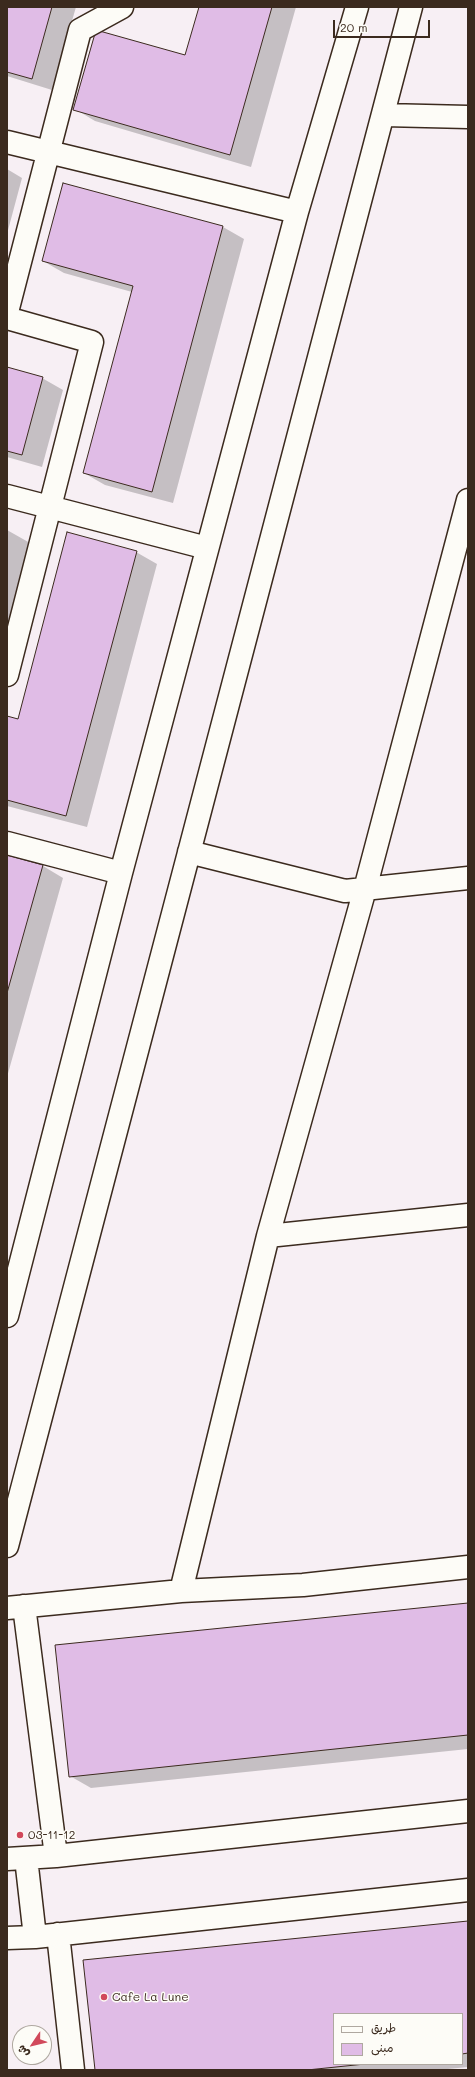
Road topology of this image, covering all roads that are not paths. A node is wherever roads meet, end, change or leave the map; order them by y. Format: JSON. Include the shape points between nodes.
{"nodes":[{"id":1,"x":122,"y":7,"type":"edge"},
{"id":2,"x":357,"y":7,"type":"edge"},
{"id":3,"x":411,"y":7,"type":"edge"},
{"id":4,"x":384,"y":115,"type":"junction"},
{"id":5,"x":468,"y":116,"type":"edge"},
{"id":6,"x":7,"y":142,"type":"edge"},
{"id":7,"x":48,"y":152,"type":"junction"},
{"id":8,"x":296,"y":212,"type":"junction"},
{"id":9,"x":7,"y":312,"type":"edge"},
{"id":10,"x":7,"y":318,"type":"edge"},
{"id":11,"x":7,"y":496,"type":"edge"},
{"id":12,"x":468,"y":500,"type":"edge"},
{"id":13,"x":51,"y":507,"type":"junction"},
{"id":14,"x":464,"y":534,"type":"edge"},
{"id":15,"x":208,"y":548,"type":"junction"},
{"id":16,"x":11,"y":643,"type":"edge"},
{"id":17,"x":7,"y":675,"type":"edge"},
{"id":18,"x":7,"y":843,"type":"edge"},
{"id":19,"x":190,"y":852,"type":"junction"},
{"id":20,"x":121,"y":874,"type":"junction"},
{"id":21,"x":468,"y":878,"type":"edge"},
{"id":22,"x":365,"y":889,"type":"junction"},
{"id":23,"x":468,"y":1215,"type":"edge"},
{"id":24,"x":268,"y":1236,"type":"junction"},
{"id":25,"x":9,"y":1302,"type":"edge"},
{"id":26,"x":7,"y":1546,"type":"edge"},
{"id":27,"x":468,"y":1567,"type":"edge"},
{"id":28,"x":181,"y":1591,"type":"junction"},
{"id":29,"x":16,"y":1607,"type":"edge"},
{"id":30,"x":468,"y":1811,"type":"edge"},
{"id":31,"x":56,"y":1856,"type":"junction"},
{"id":32,"x":16,"y":1858,"type":"edge"},
{"id":33,"x":468,"y":1890,"type":"edge"},
{"id":34,"x":58,"y":1934,"type":"junction"},
{"id":35,"x":35,"y":1937,"type":"junction"},
{"id":36,"x":7,"y":1938,"type":"edge"},
{"id":37,"x":73,"y":2070,"type":"edge"}],
"edges":[{"from":1,"to":7,"type":"street","via":[[80,30]]},
{"from":2,"to":8,"type":"street"},
{"from":3,"to":4,"type":"street"},
{"from":4,"to":5,"type":"street"},
{"from":4,"to":19,"type":"street"},
{"from":6,"to":7,"type":"street"},
{"from":7,"to":8,"type":"street"},
{"from":7,"to":9,"type":"street"},
{"from":8,"to":15,"type":"street"},
{"from":10,"to":13,"type":"street","via":[[92,342]]},
{"from":11,"to":13,"type":"street"},
{"from":12,"to":14,"type":"street"},
{"from":13,"to":15,"type":"street"},
{"from":13,"to":16,"type":"street"},
{"from":14,"to":22,"type":"street"},
{"from":15,"to":20,"type":"street"},
{"from":16,"to":17,"type":"street"},
{"from":18,"to":20,"type":"street"},
{"from":19,"to":22,"type":"street","via":[[346,891]]},
{"from":19,"to":26,"type":"street"},
{"from":20,"to":25,"type":"street"},
{"from":21,"to":22,"type":"street"},
{"from":22,"to":24,"type":"street"},
{"from":23,"to":24,"type":"street"},
{"from":24,"to":28,"type":"street"},
{"from":27,"to":28,"type":"street","via":[[303,1585]]},
{"from":28,"to":29,"type":"street"},
{"from":29,"to":31,"type":"street"},
{"from":30,"to":31,"type":"street"},
{"from":31,"to":32,"type":"street"},
{"from":32,"to":35,"type":"street"},
{"from":33,"to":34,"type":"street"},
{"from":34,"to":35,"type":"street"},
{"from":34,"to":37,"type":"street"},
{"from":35,"to":36,"type":"street"}]}
